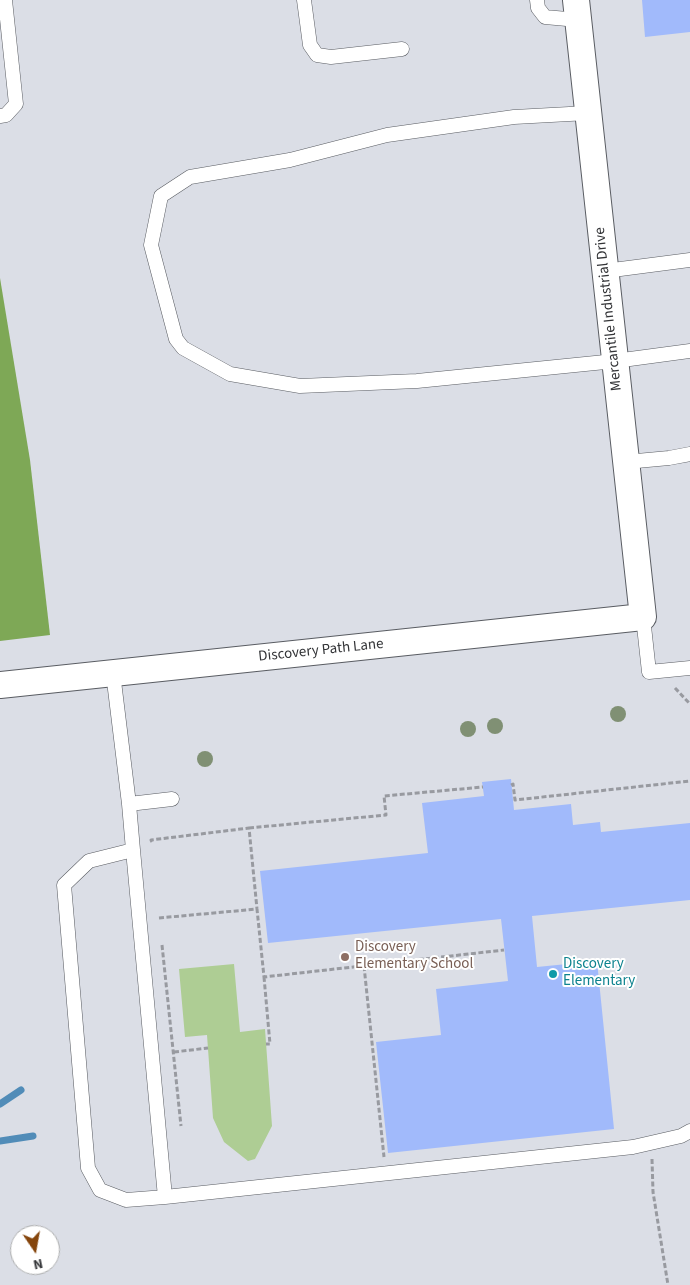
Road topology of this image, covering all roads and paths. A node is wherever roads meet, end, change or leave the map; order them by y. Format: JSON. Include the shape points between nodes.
{"nodes":[{"id":1,"x":5,"y":0,"type":"edge"},
{"id":2,"x":304,"y":0,"type":"edge"},
{"id":3,"x":537,"y":0,"type":"edge"},
{"id":4,"x":577,"y":10,"type":"edge"},
{"id":5,"x":402,"y":49,"type":"dead end"},
{"id":6,"x":588,"y":113,"type":"junction"},
{"id":7,"x":0,"y":116,"type":"edge"},
{"id":8,"x":690,"y":260,"type":"edge"},
{"id":9,"x":605,"y":271,"type":"junction"},
{"id":10,"x":690,"y":351,"type":"edge"},
{"id":11,"x":615,"y":361,"type":"junction"},
{"id":12,"x":690,"y":454,"type":"edge"},
{"id":13,"x":626,"y":462,"type":"junction"},
{"id":14,"x":642,"y":617,"type":"junction"},
{"id":15,"x":690,"y":668,"type":"edge"},
{"id":16,"x":113,"y":673,"type":"junction"},
{"id":17,"x":0,"y":685,"type":"edge"},
{"id":18,"x":674,"y":688,"type":"dead end"},
{"id":19,"x":690,"y":704,"type":"edge"},
{"id":20,"x":690,"y":781,"type":"edge"},
{"id":21,"x":511,"y":784,"type":"dead end"},
{"id":22,"x":483,"y":787,"type":"dead end"},
{"id":23,"x":172,"y":799,"type":"dead end"},
{"id":24,"x":129,"y":804,"type":"junction"},
{"id":25,"x":249,"y":828,"type":"junction"},
{"id":26,"x":133,"y":850,"type":"junction"},
{"id":27,"x":152,"y":850,"type":"dead end"},
{"id":28,"x":158,"y":908,"type":"dead end"},
{"id":29,"x":258,"y":909,"type":"junction"},
{"id":30,"x":160,"y":918,"type":"junction"},
{"id":31,"x":160,"y":928,"type":"dead end"},
{"id":32,"x":162,"y":937,"type":"dead end"},
{"id":33,"x":504,"y":950,"type":"dead end"},
{"id":34,"x":364,"y":966,"type":"junction"},
{"id":35,"x":264,"y":977,"type":"junction"},
{"id":36,"x":266,"y":1044,"type":"dead end"},
{"id":37,"x":208,"y":1048,"type":"dead end"},
{"id":38,"x":174,"y":1052,"type":"junction"},
{"id":39,"x":181,"y":1126,"type":"dead end"},
{"id":40,"x":690,"y":1132,"type":"edge"},
{"id":41,"x":651,"y":1156,"type":"dead end"},
{"id":42,"x":384,"y":1161,"type":"dead end"},
{"id":43,"x":165,"y":1197,"type":"junction"},
{"id":44,"x":668,"y":1285,"type":"edge"}],
"edges":[{"from":1,"to":7,"type":"lane","via":[[16,104],[6,115]]},
{"from":2,"to":5,"type":"lane","via":[[310,45],[317,55],[331,57]]},
{"from":3,"to":4,"type":"lane","via":[[538,8],[545,17]]},
{"from":4,"to":6,"type":"street","name":"Mercantile Industrial Drive"},
{"from":6,"to":9,"type":"street","name":"Mercantile Industrial Drive"},
{"from":6,"to":11,"type":"lane","via":[[514,117],[387,135],[290,160],[190,177],[161,196],[151,244],[176,339],[183,348],[230,374],[300,386],[417,381]]},
{"from":8,"to":9,"type":"lane"},
{"from":9,"to":11,"type":"street","name":"Mercantile Industrial Drive"},
{"from":10,"to":11,"type":"lane"},
{"from":11,"to":13,"type":"street","name":"Mercantile Industrial Drive"},
{"from":12,"to":13,"type":"lane"},
{"from":13,"to":14,"type":"street","name":"Mercantile Industrial Drive"},
{"from":14,"to":15,"type":"lane","via":[[649,672]]},
{"from":14,"to":16,"type":"street","name":"Discovery Path Lane"},
{"from":16,"to":17,"type":"street","name":"Discovery Path Lane"},
{"from":16,"to":24,"type":"lane"},
{"from":18,"to":19,"type":"path"},
{"from":20,"to":21,"type":"path","via":[[515,800]]},
{"from":22,"to":25,"type":"path","via":[[384,796],[386,815]]},
{"from":23,"to":24,"type":"lane"},
{"from":24,"to":26,"type":"lane"},
{"from":25,"to":27,"type":"path","via":[[152,840]]},
{"from":25,"to":29,"type":"path"},
{"from":26,"to":43,"type":"lane"},
{"from":26,"to":43,"type":"lane","via":[[89,861],[64,885],[88,1168],[100,1190],[126,1200]]},
{"from":28,"to":30,"type":"path"},
{"from":29,"to":30,"type":"path"},
{"from":29,"to":35,"type":"path"},
{"from":30,"to":31,"type":"path"},
{"from":32,"to":38,"type":"path"},
{"from":33,"to":34,"type":"path"},
{"from":34,"to":35,"type":"path"},
{"from":34,"to":42,"type":"path"},
{"from":35,"to":36,"type":"path","via":[[270,1044]]},
{"from":37,"to":38,"type":"path"},
{"from":38,"to":39,"type":"path"},
{"from":40,"to":43,"type":"lane","via":[[633,1147]]},
{"from":41,"to":44,"type":"path","via":[[653,1192]]}]}
